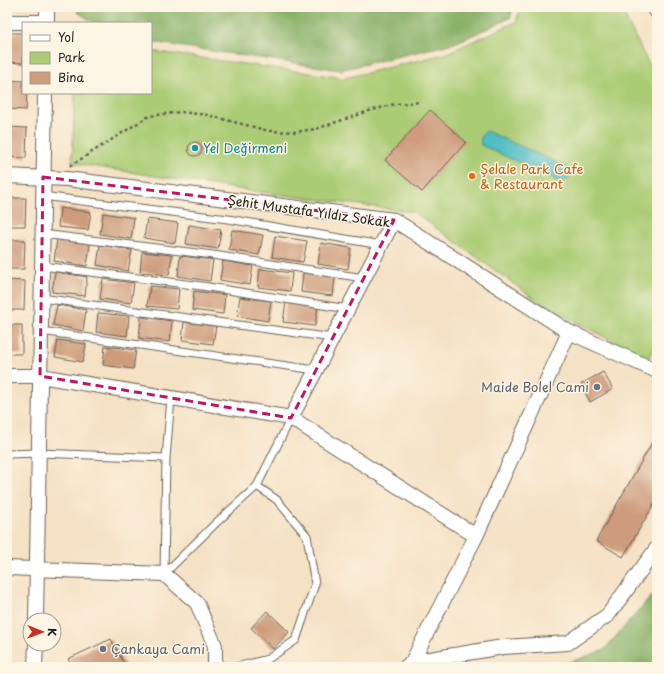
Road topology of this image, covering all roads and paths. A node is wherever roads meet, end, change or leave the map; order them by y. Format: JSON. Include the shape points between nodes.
{"nodes":[{"id":1,"x":47,"y":7,"type":"edge"},
{"id":2,"x":654,"y":7,"type":"edge"},
{"id":3,"x":657,"y":12,"type":"edge"},
{"id":4,"x":7,"y":22,"type":"edge"},
{"id":5,"x":22,"y":22,"type":"edge"},
{"id":6,"x":47,"y":22,"type":"edge"},
{"id":7,"x":45,"y":94,"type":"edge"},
{"id":8,"x":420,"y":102,"type":"dead end"},
{"id":9,"x":7,"y":176,"type":"edge"},
{"id":10,"x":43,"y":177,"type":"junction"},
{"id":11,"x":67,"y":178,"type":"junction"},
{"id":12,"x":42,"y":196,"type":"junction"},
{"id":13,"x":394,"y":220,"type":"junction"},
{"id":14,"x":42,"y":234,"type":"junction"},
{"id":15,"x":381,"y":245,"type":"junction"},
{"id":16,"x":42,"y":266,"type":"junction"},
{"id":17,"x":364,"y":278,"type":"junction"},
{"id":18,"x":41,"y":298,"type":"junction"},
{"id":19,"x":348,"y":309,"type":"junction"},
{"id":20,"x":41,"y":331,"type":"junction"},
{"id":21,"x":569,"y":332,"type":"junction"},
{"id":22,"x":333,"y":338,"type":"junction"},
{"id":23,"x":316,"y":370,"type":"junction"},
{"id":24,"x":657,"y":371,"type":"edge"},
{"id":25,"x":7,"y":376,"type":"edge"},
{"id":26,"x":40,"y":376,"type":"junction"},
{"id":27,"x":171,"y":398,"type":"junction"},
{"id":28,"x":291,"y":418,"type":"junction"},
{"id":29,"x":39,"y":453,"type":"junction"},
{"id":30,"x":7,"y":454,"type":"edge"},
{"id":31,"x":166,"y":458,"type":"junction"},
{"id":32,"x":257,"y":486,"type":"junction"},
{"id":33,"x":476,"y":536,"type":"junction"},
{"id":34,"x":657,"y":548,"type":"edge"},
{"id":35,"x":7,"y":568,"type":"edge"},
{"id":36,"x":36,"y":569,"type":"junction"},
{"id":37,"x":164,"y":574,"type":"junction"},
{"id":38,"x":36,"y":612,"type":"edge"},
{"id":39,"x":36,"y":652,"type":"edge"},
{"id":40,"x":409,"y":664,"type":"edge"},
{"id":41,"x":36,"y":667,"type":"edge"},
{"id":42,"x":215,"y":667,"type":"edge"},
{"id":43,"x":236,"y":667,"type":"edge"}],
"edges":[{"from":1,"to":6,"type":"street"},
{"from":2,"to":3,"type":"street"},
{"from":4,"to":5,"type":"street"},
{"from":7,"to":10,"type":"street"},
{"from":8,"to":11,"type":"path","via":[[395,104],[316,129],[294,132],[269,131],[207,115],[180,112],[149,116],[70,166]]},
{"from":9,"to":10,"type":"street","name":"Şehit Mustafa Yıldız Sokak"},
{"from":10,"to":11,"type":"street","name":"Şehit Mustafa Yıldız Sokak"},
{"from":10,"to":12,"type":"street"},
{"from":11,"to":13,"type":"street","name":"Şehit Mustafa Yıldız Sokak"},
{"from":12,"to":14,"type":"street"},
{"from":12,"to":15,"type":"lane","via":[[228,219]]},
{"from":13,"to":15,"type":"street"},
{"from":13,"to":21,"type":"street","name":"Şehit Mustafa Yıldız Sokak"},
{"from":14,"to":16,"type":"street"},
{"from":14,"to":17,"type":"lane","via":[[213,255]]},
{"from":15,"to":17,"type":"street"},
{"from":16,"to":18,"type":"street"},
{"from":16,"to":19,"type":"lane","via":[[202,286]]},
{"from":17,"to":19,"type":"street"},
{"from":18,"to":20,"type":"street"},
{"from":18,"to":22,"type":"lane"},
{"from":19,"to":22,"type":"street"},
{"from":20,"to":23,"type":"lane"},
{"from":20,"to":26,"type":"street"},
{"from":21,"to":24,"type":"street","name":"Şehit Mustafa Yıldız Sokak"},
{"from":21,"to":33,"type":"street"},
{"from":22,"to":23,"type":"street"},
{"from":23,"to":28,"type":"street"},
{"from":25,"to":26,"type":"street"},
{"from":26,"to":27,"type":"street"},
{"from":26,"to":29,"type":"street"},
{"from":27,"to":28,"type":"street"},
{"from":27,"to":31,"type":"lane"},
{"from":28,"to":32,"type":"lane"},
{"from":28,"to":33,"type":"street"},
{"from":29,"to":30,"type":"lane"},
{"from":29,"to":31,"type":"lane"},
{"from":29,"to":36,"type":"street"},
{"from":31,"to":37,"type":"lane"},
{"from":32,"to":37,"type":"lane"},
{"from":32,"to":43,"type":"lane","via":[[277,500],[307,536],[315,584],[296,640],[268,659]]},
{"from":33,"to":40,"type":"street"},
{"from":34,"to":40,"type":"street","via":[[608,615],[568,643],[503,647]]},
{"from":35,"to":36,"type":"street"},
{"from":36,"to":37,"type":"street"},
{"from":36,"to":38,"type":"street"},
{"from":37,"to":42,"type":"street","via":[[197,603],[215,646]]},
{"from":39,"to":41,"type":"street"}]}
